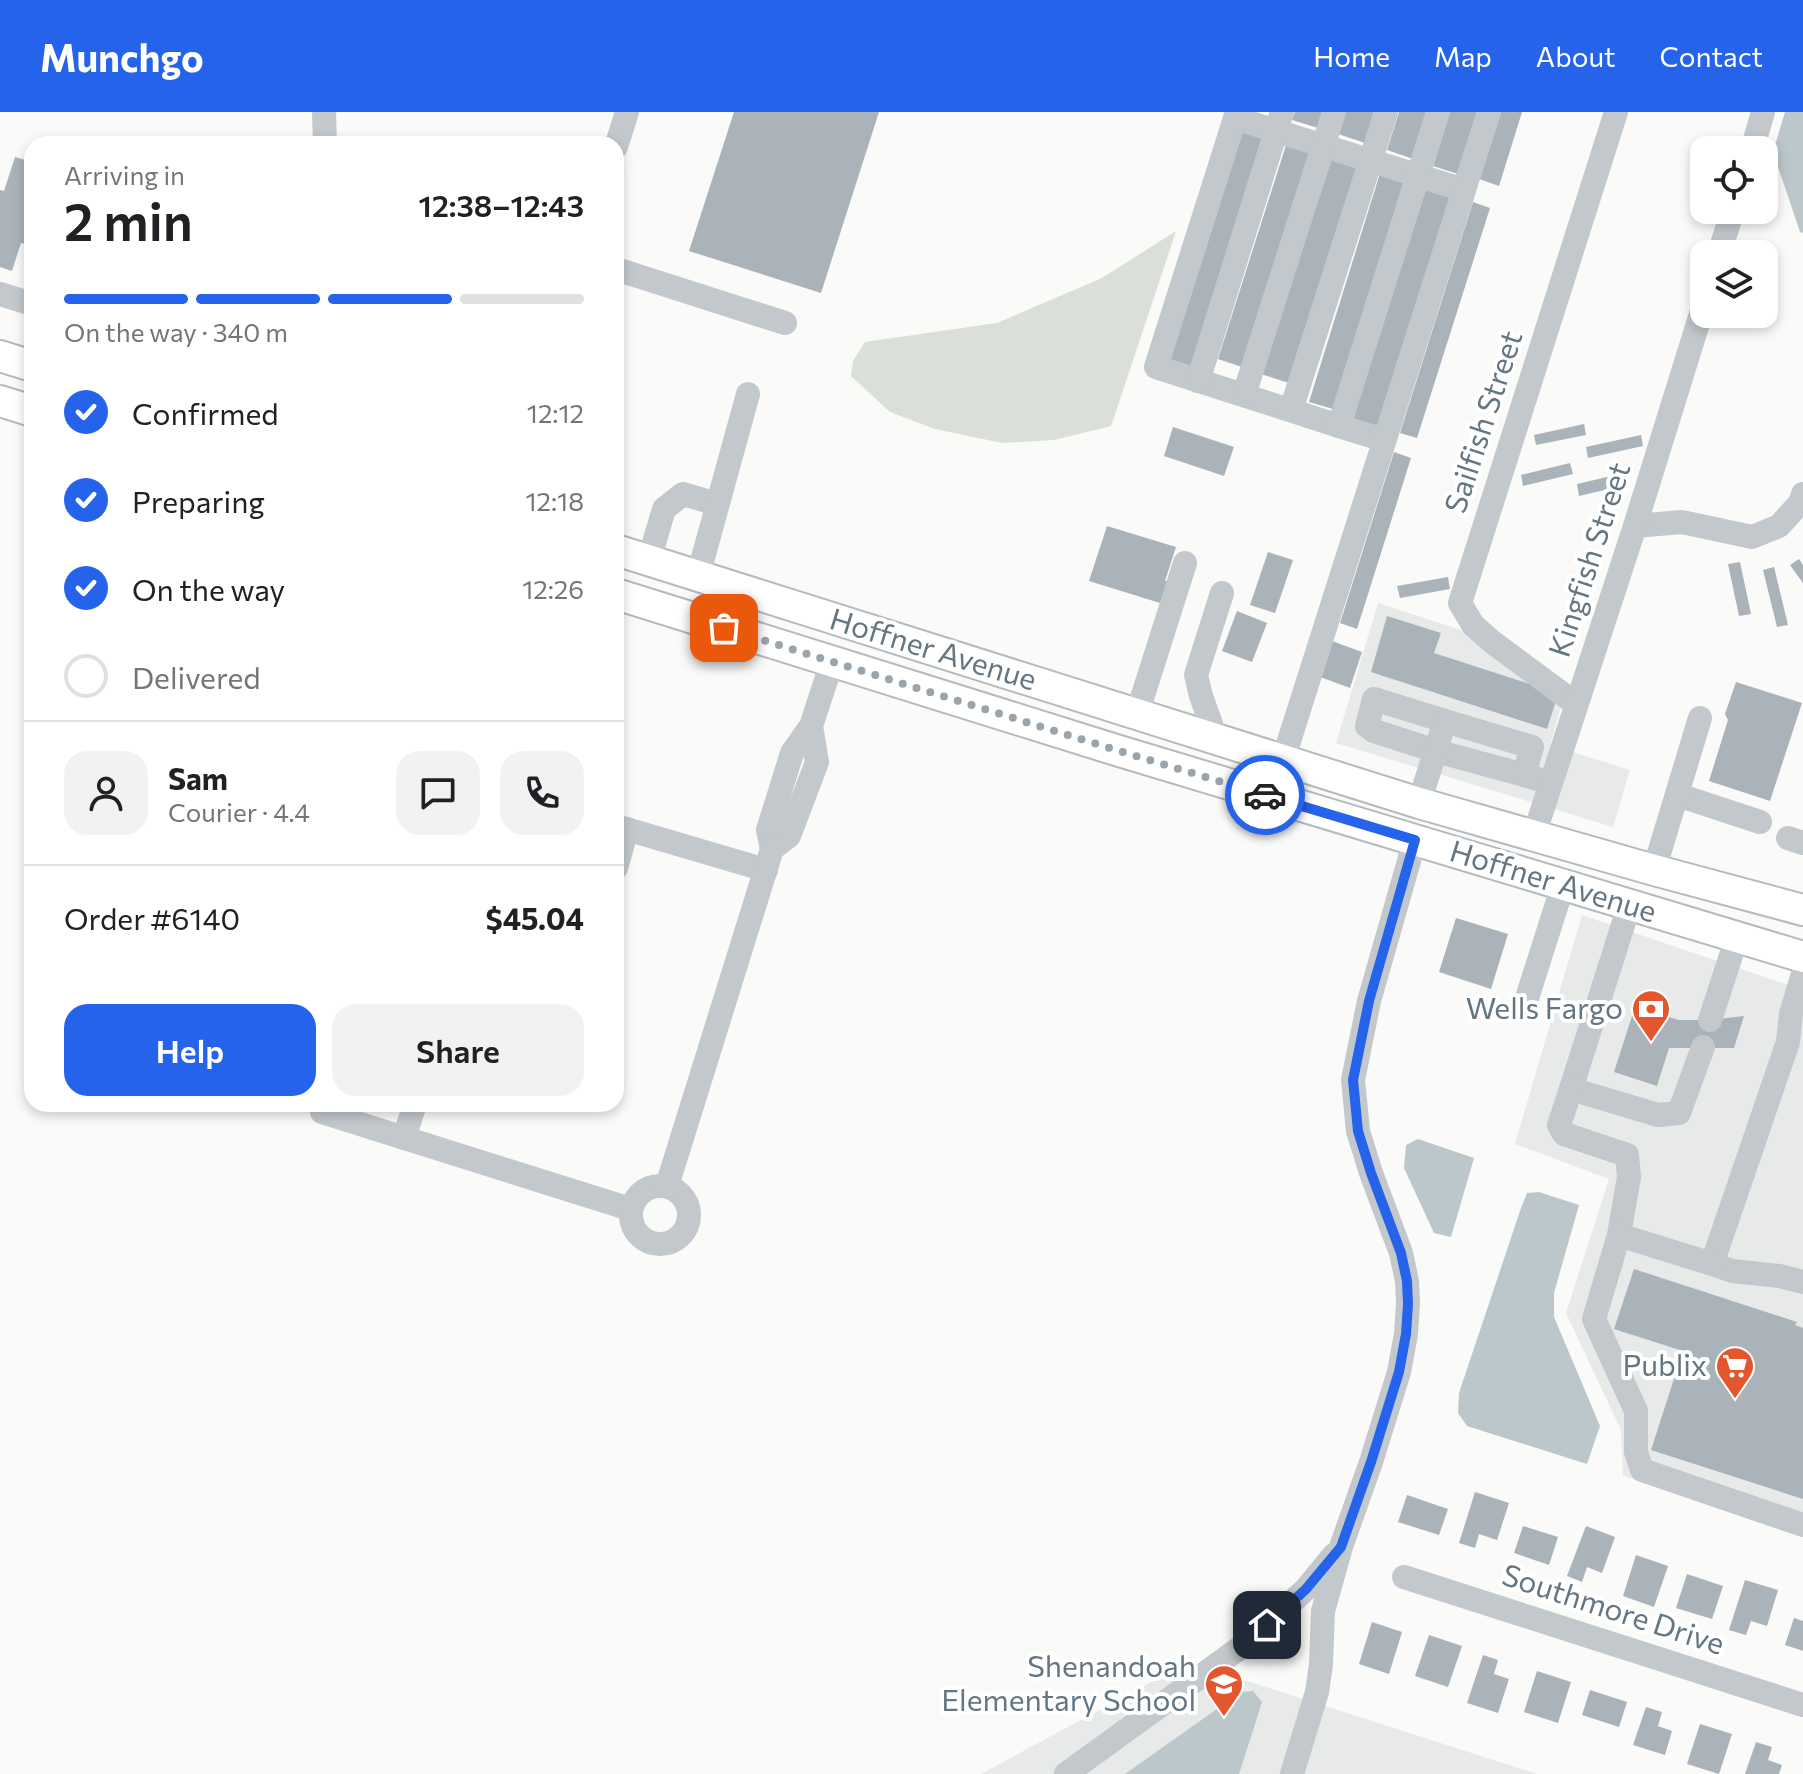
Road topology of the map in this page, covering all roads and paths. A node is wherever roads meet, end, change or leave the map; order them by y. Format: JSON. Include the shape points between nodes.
{"nodes":[{"id":1,"x":324,"y":112,"type":"edge"},
{"id":2,"x":627,"y":112,"type":"edge"},
{"id":3,"x":1334,"y":112,"type":"edge"},
{"id":4,"x":1386,"y":112,"type":"edge"},
{"id":5,"x":1438,"y":112,"type":"edge"},
{"id":6,"x":1489,"y":112,"type":"edge"},
{"id":7,"x":1616,"y":112,"type":"edge"},
{"id":8,"x":1763,"y":112,"type":"edge"},
{"id":9,"x":1236,"y":115,"type":"edge"},
{"id":10,"x":1279,"y":122,"type":"edge"},
{"id":11,"x":325,"y":136,"type":"edge"},
{"id":12,"x":619,"y":136,"type":"edge"},
{"id":13,"x":1756,"y":136,"type":"edge"},
{"id":14,"x":1323,"y":145,"type":"junction"},
{"id":15,"x":1371,"y":160,"type":"junction"},
{"id":16,"x":1418,"y":175,"type":"junction"},
{"id":17,"x":1464,"y":190,"type":"junction"},
{"id":18,"x":624,"y":272,"type":"edge"},
{"id":19,"x":0,"y":294,"type":"edge"},
{"id":20,"x":24,"y":302,"type":"edge"},
{"id":21,"x":785,"y":323,"type":"dead end"},
{"id":22,"x":1697,"y":328,"type":"edge"},
{"id":23,"x":0,"y":356,"type":"edge"},
{"id":24,"x":24,"y":364,"type":"edge"},
{"id":25,"x":1198,"y":381,"type":"junction"},
{"id":26,"x":748,"y":394,"type":"dead end"},
{"id":27,"x":1244,"y":395,"type":"junction"},
{"id":28,"x":0,"y":401,"type":"edge"},
{"id":29,"x":24,"y":408,"type":"edge"},
{"id":30,"x":1291,"y":410,"type":"junction"},
{"id":31,"x":1339,"y":426,"type":"junction"},
{"id":32,"x":1384,"y":440,"type":"junction"},
{"id":33,"x":1803,"y":494,"type":"edge"},
{"id":34,"x":717,"y":504,"type":"junction"},
{"id":35,"x":1635,"y":526,"type":"junction"},
{"id":36,"x":624,"y":552,"type":"edge"},
{"id":37,"x":649,"y":560,"type":"junction"},
{"id":38,"x":1185,"y":563,"type":"dead end"},
{"id":39,"x":698,"y":576,"type":"junction"},
{"id":40,"x":624,"y":582,"type":"edge"},
{"id":41,"x":1222,"y":593,"type":"dead end"},
{"id":42,"x":624,"y":597,"type":"edge"},
{"id":43,"x":832,"y":662,"type":"junction"},
{"id":44,"x":1576,"y":704,"type":"junction"},
{"id":45,"x":1137,"y":714,"type":"junction"},
{"id":46,"x":1700,"y":718,"type":"dead end"},
{"id":47,"x":1445,"y":721,"type":"junction"},
{"id":48,"x":1216,"y":738,"type":"junction"},
{"id":49,"x":1436,"y":751,"type":"junction"},
{"id":50,"x":1283,"y":760,"type":"junction"},
{"id":51,"x":1178,"y":769,"type":"junction"},
{"id":52,"x":1524,"y":775,"type":"junction"},
{"id":53,"x":1551,"y":782,"type":"junction"},
{"id":54,"x":1678,"y":795,"type":"junction"},
{"id":55,"x":1419,"y":803,"type":"junction"},
{"id":56,"x":1760,"y":822,"type":"dead end"},
{"id":57,"x":624,"y":828,"type":"edge"},
{"id":58,"x":1534,"y":835,"type":"junction"},
{"id":59,"x":1415,"y":840,"type":"junction"},
{"id":60,"x":769,"y":859,"type":"junction"},
{"id":61,"x":1654,"y":870,"type":"junction"},
{"id":62,"x":1563,"y":885,"type":"junction"},
{"id":63,"x":1629,"y":906,"type":"junction"},
{"id":64,"x":1803,"y":910,"type":"edge"},
{"id":65,"x":1737,"y":937,"type":"junction"},
{"id":66,"x":1803,"y":957,"type":"edge"},
{"id":67,"x":1803,"y":974,"type":"edge"},
{"id":68,"x":1527,"y":998,"type":"dead end"},
{"id":69,"x":1797,"y":1016,"type":"edge"},
{"id":70,"x":1710,"y":1020,"type":"dead end"},
{"id":71,"x":1703,"y":1047,"type":"dead end"},
{"id":72,"x":1571,"y":1089,"type":"junction"},
{"id":73,"x":322,"y":1112,"type":"edge"},
{"id":74,"x":412,"y":1112,"type":"edge"},
{"id":75,"x":404,"y":1138,"type":"junction"},
{"id":76,"x":667,"y":1186,"type":"junction"},
{"id":77,"x":630,"y":1209,"type":"junction"},
{"id":78,"x":1619,"y":1235,"type":"junction"},
{"id":79,"x":1712,"y":1264,"type":"junction"},
{"id":80,"x":1803,"y":1282,"type":"edge"},
{"id":81,"x":1803,"y":1525,"type":"edge"},
{"id":82,"x":1341,"y":1547,"type":"junction"},
{"id":83,"x":1404,"y":1577,"type":"dead end"},
{"id":84,"x":1803,"y":1705,"type":"edge"},
{"id":85,"x":1066,"y":1774,"type":"edge"},
{"id":86,"x":1292,"y":1774,"type":"edge"}],
"edges":[{"from":1,"to":11,"type":"street"},
{"from":2,"to":12,"type":"street"},
{"from":3,"to":14,"type":"street"},
{"from":4,"to":15,"type":"street"},
{"from":5,"to":16,"type":"street"},
{"from":6,"to":17,"type":"street"},
{"from":7,"to":44,"type":"street","name":"Sailfish Street","via":[[1460,603],[1491,641]]},
{"from":8,"to":13,"type":"street"},
{"from":9,"to":10,"type":"street"},
{"from":9,"to":25,"type":"street","via":[[1156,367]]},
{"from":10,"to":14,"type":"street"},
{"from":10,"to":25,"type":"street"},
{"from":14,"to":15,"type":"street"},
{"from":14,"to":27,"type":"street"},
{"from":15,"to":16,"type":"street"},
{"from":15,"to":30,"type":"street"},
{"from":16,"to":17,"type":"street"},
{"from":16,"to":31,"type":"street"},
{"from":17,"to":32,"type":"street"},
{"from":18,"to":21,"type":"street"},
{"from":19,"to":20,"type":"street"},
{"from":22,"to":35,"type":"street","name":"Kingfish Street"},
{"from":23,"to":24,"type":"main road"},
{"from":25,"to":27,"type":"street"},
{"from":26,"to":34,"type":"street"},
{"from":27,"to":30,"type":"street"},
{"from":28,"to":29,"type":"main road"},
{"from":30,"to":31,"type":"street"},
{"from":31,"to":32,"type":"street"},
{"from":32,"to":50,"type":"street"},
{"from":33,"to":35,"type":"street","via":[[1779,526],[1752,537],[1682,522]]},
{"from":34,"to":37,"type":"street","via":[[683,494],[664,509]]},
{"from":34,"to":39,"type":"street"},
{"from":35,"to":44,"type":"street","name":"Kingfish Street"},
{"from":36,"to":37,"type":"main road","name":"Hoffner Avenue"},
{"from":37,"to":39,"type":"main road","name":"Hoffner Avenue"},
{"from":38,"to":45,"type":"street"},
{"from":39,"to":40,"type":"main road","via":[[675,593]]},
{"from":39,"to":45,"type":"main road","name":"Hoffner Avenue"},
{"from":41,"to":48,"type":"street","via":[[1196,675]]},
{"from":42,"to":43,"type":"main road","name":"Hoffner Avenue"},
{"from":43,"to":51,"type":"main road","name":"Hoffner Avenue"},
{"from":43,"to":60,"type":"street","via":[[811,726],[792,753],[768,830]]},
{"from":44,"to":53,"type":"street","name":"Kingfish Street"},
{"from":45,"to":48,"type":"main road","name":"Hoffner Avenue"},
{"from":46,"to":54,"type":"street"},
{"from":47,"to":49,"type":"street"},
{"from":47,"to":49,"type":"street","via":[[1374,699],[1367,726]]},
{"from":47,"to":52,"type":"street","via":[[1532,747]]},
{"from":48,"to":50,"type":"main road","name":"Hoffner Avenue"},
{"from":49,"to":52,"type":"street"},
{"from":49,"to":55,"type":"street"},
{"from":50,"to":55,"type":"main road","name":"Hoffner Avenue"},
{"from":51,"to":55,"type":"main road","via":[[1221,768],[1386,817]]},
{"from":51,"to":59,"type":"main road","name":"Hoffner Avenue"},
{"from":52,"to":53,"type":"street"},
{"from":53,"to":58,"type":"street","name":"Kingfish Street"},
{"from":54,"to":56,"type":"street"},
{"from":54,"to":61,"type":"street"},
{"from":55,"to":58,"type":"main road","name":"Hoffner Avenue"},
{"from":57,"to":60,"type":"street"},
{"from":58,"to":59,"type":"main road","via":[[1506,839],[1459,825],[1430,829]]},
{"from":58,"to":61,"type":"main road","name":"Hoffner Avenue"},
{"from":59,"to":62,"type":"main road","name":"Hoffner Avenue"},
{"from":59,"to":82,"type":"street","via":[[1369,1001],[1353,1080],[1358,1131],[1407,1281],[1406,1334],[1399,1372]]},
{"from":60,"to":76,"type":"street"},
{"from":61,"to":64,"type":"main road","name":"Hoffner Avenue"},
{"from":62,"to":63,"type":"main road","name":"Hoffner Avenue"},
{"from":62,"to":68,"type":"street"},
{"from":63,"to":65,"type":"main road","name":"Hoffner Avenue"},
{"from":63,"to":72,"type":"street"},
{"from":65,"to":66,"type":"main road","name":"Hoffner Avenue"},
{"from":65,"to":70,"type":"street"},
{"from":67,"to":69,"type":"street"},
{"from":69,"to":79,"type":"street"},
{"from":71,"to":72,"type":"street","via":[[1679,1113],[1658,1115]]},
{"from":72,"to":78,"type":"street","via":[[1559,1125],[1564,1134],[1627,1155],[1629,1177]]},
{"from":73,"to":75,"type":"street"},
{"from":74,"to":75,"type":"street"},
{"from":75,"to":77,"type":"street"},
{"from":76,"to":77,"type":"street","via":[[648,1187]]},
{"from":76,"to":77,"type":"street","via":[[688,1206],[688,1225],[675,1240],[647,1242],[633,1229]]},
{"from":78,"to":79,"type":"street"},
{"from":78,"to":81,"type":"street","via":[[1594,1319],[1636,1411],[1636,1452],[1642,1470]]},
{"from":79,"to":80,"type":"street"},
{"from":82,"to":85,"type":"street","via":[[1306,1589],[1248,1642]]},
{"from":82,"to":86,"type":"street","via":[[1323,1611],[1317,1692]]},
{"from":83,"to":84,"type":"street","name":"Southmore Drive"}]}
